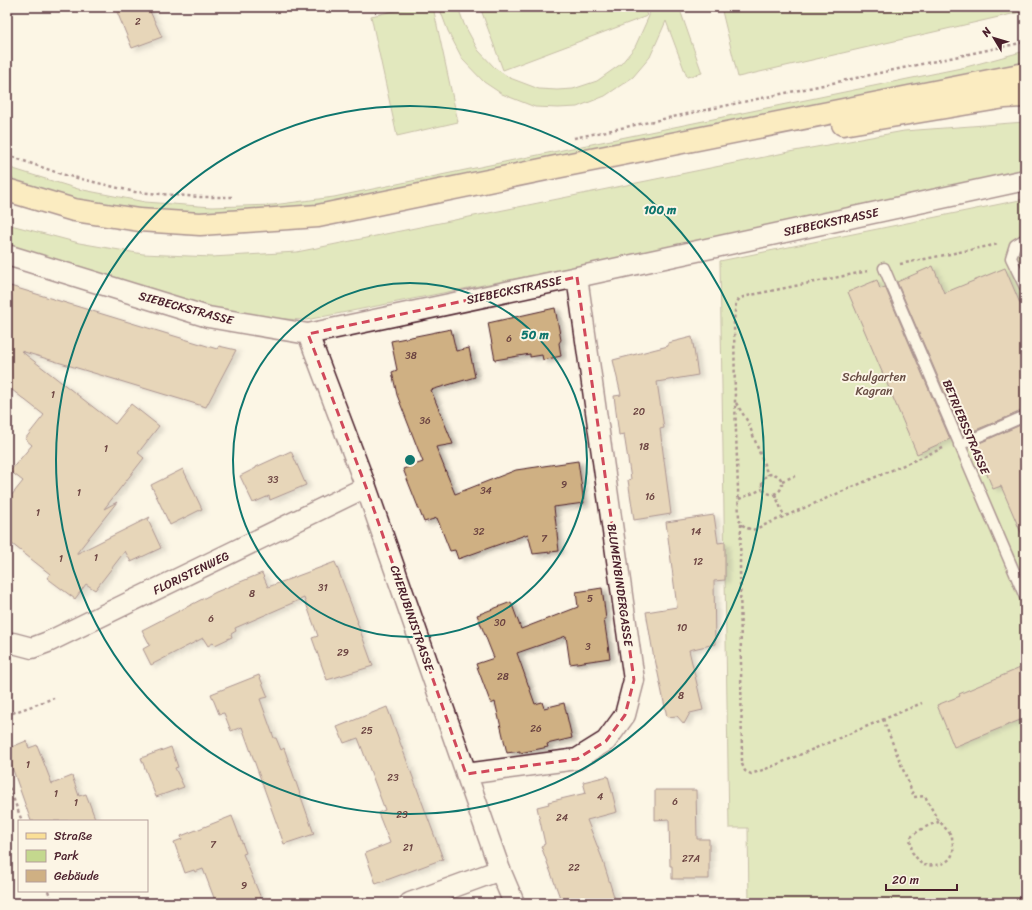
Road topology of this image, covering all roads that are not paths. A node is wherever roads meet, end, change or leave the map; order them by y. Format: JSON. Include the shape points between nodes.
{"nodes":[{"id":1,"x":1025,"y":74,"type":"edge"},
{"id":2,"x":1025,"y":96,"type":"edge"},
{"id":3,"x":1025,"y":180,"type":"edge"},
{"id":4,"x":7,"y":190,"type":"edge"},
{"id":5,"x":7,"y":203,"type":"edge"},
{"id":6,"x":1025,"y":239,"type":"edge"},
{"id":7,"x":7,"y":255,"type":"edge"},
{"id":8,"x":884,"y":268,"type":"dead end"},
{"id":9,"x":577,"y":277,"type":"junction"},
{"id":10,"x":1025,"y":287,"type":"edge"},
{"id":11,"x":308,"y":334,"type":"junction"},
{"id":12,"x":1025,"y":416,"type":"edge"},
{"id":13,"x":958,"y":443,"type":"junction"},
{"id":14,"x":366,"y":487,"type":"junction"},
{"id":15,"x":1025,"y":597,"type":"edge"},
{"id":16,"x":13,"y":643,"type":"dead end"},
{"id":17,"x":466,"y":774,"type":"junction"},
{"id":18,"x":500,"y":870,"type":"junction"},
{"id":19,"x":410,"y":903,"type":"edge"},
{"id":20,"x":514,"y":903,"type":"edge"}],
"edges":[{"from":1,"to":4,"type":"main road","via":[[318,216],[200,224],[139,220],[74,210]]},
{"from":2,"to":5,"type":"main road","via":[[1005,97],[771,136],[323,230],[198,239],[140,234],[71,223]]},
{"from":3,"to":9,"type":"street","name":"SIEBECKSTRASSE"},
{"from":6,"to":10,"type":"lane","via":[[1015,245],[1011,258]]},
{"from":7,"to":11,"type":"street","name":"SIEBECKSTRASSE","via":[[208,317]]},
{"from":8,"to":13,"type":"lane","name":"BETRIEBSSTRASSE"},
{"from":9,"to":11,"type":"street","name":"SIEBECKSTRASSE"},
{"from":9,"to":17,"type":"street","name":"BLUMENBINDERGASSE","via":[[634,680],[625,716],[606,742],[577,759]]},
{"from":11,"to":14,"type":"street","name":"CHERUBINISTRASSE"},
{"from":12,"to":13,"type":"lane"},
{"from":13,"to":15,"type":"lane","name":"BETRIEBSSTRASSE"},
{"from":14,"to":16,"type":"street","name":"FLORISTENWEG","via":[[48,642],[32,648]]},
{"from":14,"to":17,"type":"street","name":"CHERUBINISTRASSE"},
{"from":17,"to":18,"type":"street","name":"CHERUBINISTRASSE"},
{"from":18,"to":19,"type":"street"},
{"from":18,"to":20,"type":"street","name":"CHERUBINISTRASSE"}]}
